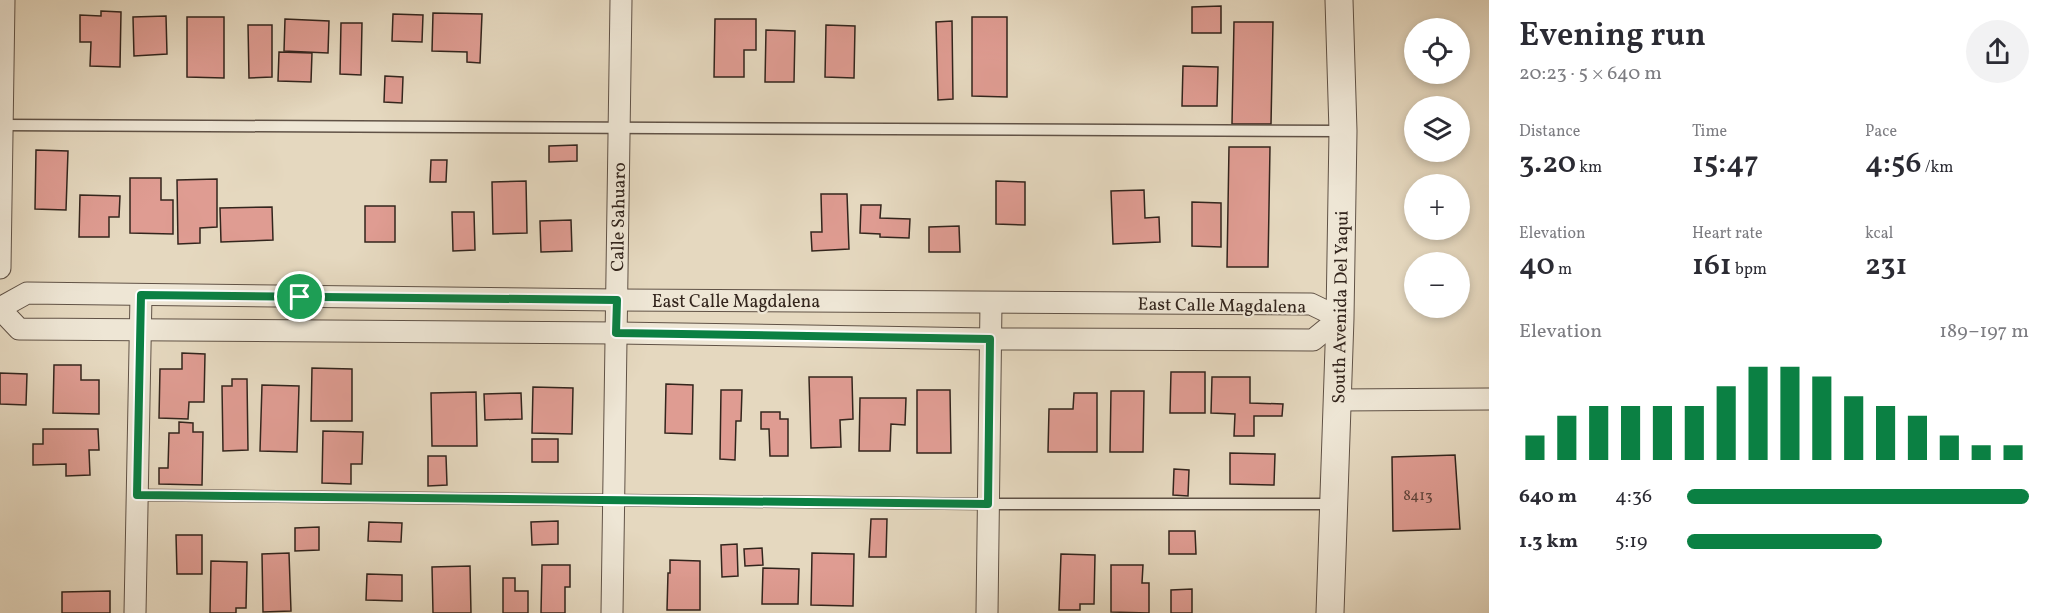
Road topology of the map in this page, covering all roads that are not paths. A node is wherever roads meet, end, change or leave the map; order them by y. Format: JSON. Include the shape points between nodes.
{"nodes":[{"id":1,"x":4,"y":0,"type":"edge"},
{"id":2,"x":621,"y":0,"type":"edge"},
{"id":3,"x":1339,"y":0,"type":"edge"},
{"id":4,"x":3,"y":126,"type":"junction"},
{"id":5,"x":619,"y":129,"type":"junction"},
{"id":6,"x":1343,"y":131,"type":"junction"},
{"id":7,"x":0,"y":268,"type":"edge"},
{"id":8,"x":141,"y":295,"type":"junction"},
{"id":9,"x":617,"y":300,"type":"junction"},
{"id":10,"x":991,"y":303,"type":"junction"},
{"id":11,"x":0,"y":308,"type":"edge"},
{"id":12,"x":1340,"y":318,"type":"junction"},
{"id":13,"x":140,"y":331,"type":"junction"},
{"id":14,"x":616,"y":333,"type":"junction"},
{"id":15,"x":990,"y":339,"type":"junction"},
{"id":16,"x":1489,"y":399,"type":"edge"},
{"id":17,"x":1338,"y":400,"type":"junction"},
{"id":18,"x":137,"y":495,"type":"junction"},
{"id":19,"x":614,"y":499,"type":"junction"},
{"id":20,"x":988,"y":504,"type":"junction"},
{"id":21,"x":1332,"y":504,"type":"junction"},
{"id":22,"x":135,"y":613,"type":"edge"},
{"id":23,"x":612,"y":613,"type":"edge"},
{"id":24,"x":987,"y":613,"type":"edge"},
{"id":25,"x":1330,"y":613,"type":"edge"}],
"edges":[{"from":1,"to":4,"type":"street"},
{"from":2,"to":5,"type":"street","name":"Calle Sahuaro"},
{"from":3,"to":6,"type":"street","name":"South Avenida Del Yaqui"},
{"from":4,"to":5,"type":"lane"},
{"from":4,"to":7,"type":"street"},
{"from":5,"to":6,"type":"lane"},
{"from":5,"to":9,"type":"street","name":"Calle Sahuaro"},
{"from":6,"to":12,"type":"street","name":"South Avenida Del Yaqui"},
{"from":8,"to":9,"type":"street","name":"East Calle Magdalena"},
{"from":8,"to":11,"type":"street","name":"East Calle Magdalena","via":[[27,293]]},
{"from":8,"to":13,"type":"street"},
{"from":9,"to":10,"type":"street","name":"East Calle Magdalena"},
{"from":9,"to":14,"type":"street","name":"Calle Sahuaro"},
{"from":10,"to":12,"type":"street","name":"East Calle Magdalena","via":[[1311,304]]},
{"from":10,"to":15,"type":"street"},
{"from":11,"to":13,"type":"street","name":"East Calle Magdalena","via":[[19,328]]},
{"from":12,"to":15,"type":"street","name":"East Calle Magdalena","via":[[1313,340]]},
{"from":12,"to":17,"type":"street","name":"South Avenida Del Yaqui"},
{"from":13,"to":14,"type":"street","name":"East Calle Magdalena"},
{"from":13,"to":18,"type":"street"},
{"from":14,"to":15,"type":"street","name":"East Calle Magdalena"},
{"from":14,"to":19,"type":"street","name":"Calle Sahuaro"},
{"from":15,"to":20,"type":"street"},
{"from":16,"to":17,"type":"street"},
{"from":17,"to":21,"type":"street","name":"South Avenida Del Yaqui"},
{"from":18,"to":19,"type":"lane"},
{"from":18,"to":22,"type":"street"},
{"from":19,"to":20,"type":"lane"},
{"from":19,"to":23,"type":"street","name":"Calle Sahuaro"},
{"from":20,"to":21,"type":"lane"},
{"from":20,"to":24,"type":"street"},
{"from":21,"to":25,"type":"street","name":"South Avenida Del Yaqui"}]}
